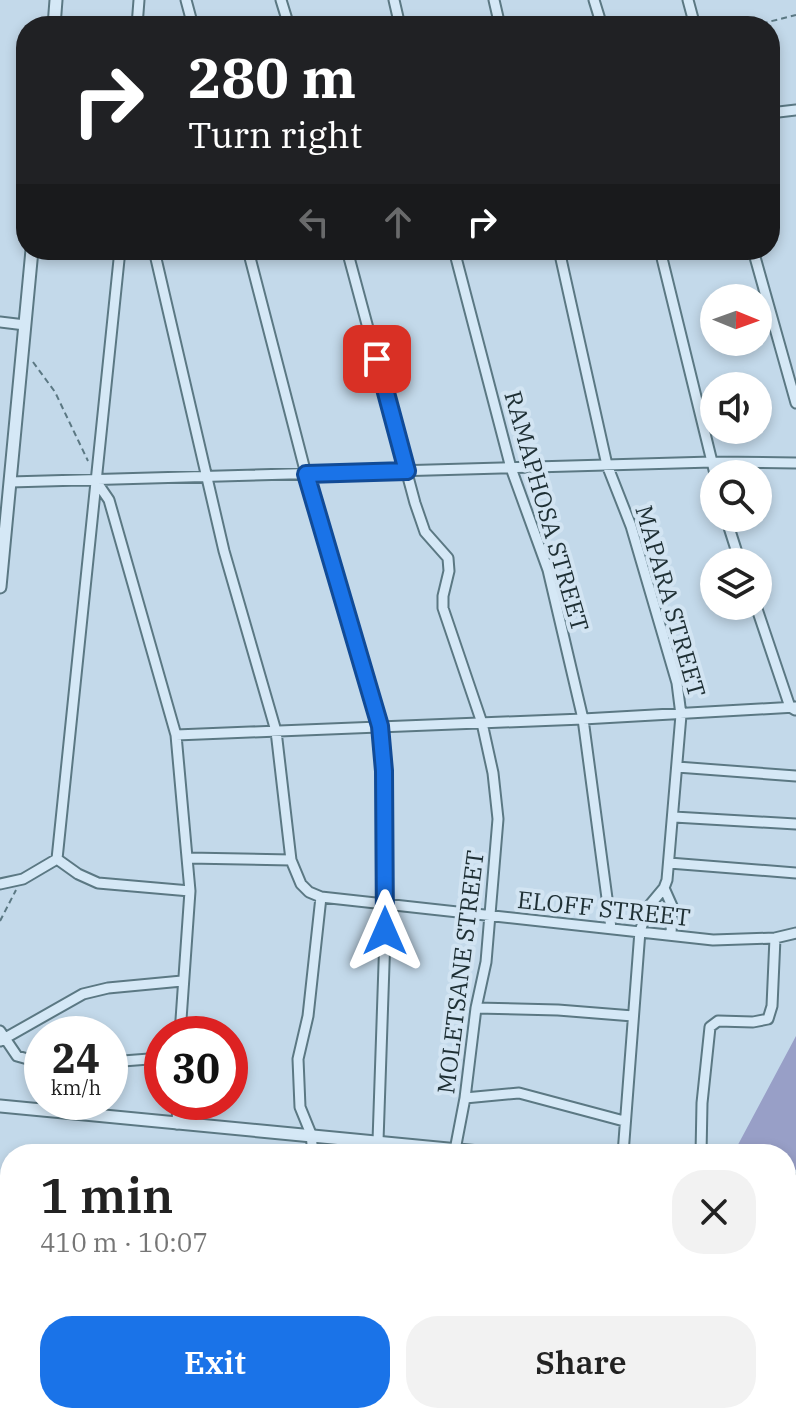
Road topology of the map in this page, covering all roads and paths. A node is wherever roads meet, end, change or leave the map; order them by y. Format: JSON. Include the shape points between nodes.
{"nodes":[{"id":1,"x":31,"y":260,"type":"edge"},
{"id":2,"x":119,"y":260,"type":"edge"},
{"id":3,"x":156,"y":260,"type":"edge"},
{"id":4,"x":251,"y":260,"type":"edge"},
{"id":5,"x":350,"y":260,"type":"edge"},
{"id":6,"x":457,"y":260,"type":"edge"},
{"id":7,"x":561,"y":260,"type":"edge"},
{"id":8,"x":662,"y":260,"type":"edge"},
{"id":9,"x":756,"y":260,"type":"edge"},
{"id":10,"x":0,"y":322,"type":"edge"},
{"id":11,"x":25,"y":325,"type":"junction"},
{"id":12,"x":23,"y":347,"type":"junction"},
{"id":13,"x":796,"y":403,"type":"edge"},
{"id":14,"x":712,"y":460,"type":"edge"},
{"id":15,"x":700,"y":462,"type":"edge"},
{"id":16,"x":772,"y":463,"type":"edge"},
{"id":17,"x":796,"y":463,"type":"edge"},
{"id":18,"x":607,"y":465,"type":"junction"},
{"id":19,"x":511,"y":468,"type":"junction"},
{"id":20,"x":407,"y":471,"type":"junction"},
{"id":21,"x":306,"y":474,"type":"junction"},
{"id":22,"x":205,"y":478,"type":"junction"},
{"id":23,"x":96,"y":481,"type":"junction"},
{"id":24,"x":10,"y":482,"type":"junction"},
{"id":25,"x":0,"y":587,"type":"edge"},
{"id":26,"x":761,"y":620,"type":"edge"},
{"id":27,"x":794,"y":709,"type":"edge"},
{"id":28,"x":681,"y":715,"type":"junction"},
{"id":29,"x":583,"y":719,"type":"junction"},
{"id":30,"x":482,"y":723,"type":"junction"},
{"id":31,"x":380,"y":726,"type":"junction"},
{"id":32,"x":276,"y":731,"type":"junction"},
{"id":33,"x":176,"y":735,"type":"junction"},
{"id":34,"x":677,"y":767,"type":"junction"},
{"id":35,"x":796,"y":776,"type":"edge"},
{"id":36,"x":674,"y":817,"type":"junction"},
{"id":37,"x":796,"y":824,"type":"edge"},
{"id":38,"x":188,"y":858,"type":"junction"},
{"id":39,"x":57,"y":859,"type":"junction"},
{"id":40,"x":291,"y":860,"type":"junction"},
{"id":41,"x":669,"y":863,"type":"junction"},
{"id":42,"x":796,"y":873,"type":"edge"},
{"id":43,"x":23,"y":879,"type":"junction"},
{"id":44,"x":0,"y":884,"type":"edge"},
{"id":45,"x":664,"y":888,"type":"junction"},
{"id":46,"x":190,"y":891,"type":"junction"},
{"id":47,"x":321,"y":897,"type":"junction"},
{"id":48,"x":386,"y":906,"type":"junction"},
{"id":49,"x":491,"y":916,"type":"junction"},
{"id":50,"x":0,"y":921,"type":"edge"},
{"id":51,"x":611,"y":928,"type":"junction"},
{"id":52,"x":640,"y":931,"type":"junction"},
{"id":53,"x":796,"y":933,"type":"edge"},
{"id":54,"x":671,"y":935,"type":"junction"},
{"id":55,"x":775,"y":938,"type":"junction"},
{"id":56,"x":182,"y":981,"type":"junction"},
{"id":57,"x":476,"y":1008,"type":"junction"},
{"id":58,"x":181,"y":1016,"type":"edge"},
{"id":59,"x":633,"y":1016,"type":"junction"},
{"id":60,"x":2,"y":1036,"type":"edge"},
{"id":61,"x":24,"y":1058,"type":"edge"},
{"id":62,"x":465,"y":1098,"type":"junction"},
{"id":63,"x":0,"y":1106,"type":"edge"},
{"id":64,"x":177,"y":1120,"type":"edge"},
{"id":65,"x":624,"y":1121,"type":"junction"},
{"id":66,"x":177,"y":1124,"type":"junction"},
{"id":67,"x":311,"y":1134,"type":"junction"},
{"id":68,"x":378,"y":1141,"type":"junction"},
{"id":69,"x":312,"y":1144,"type":"edge"},
{"id":70,"x":404,"y":1144,"type":"edge"},
{"id":71,"x":456,"y":1144,"type":"edge"},
{"id":72,"x":623,"y":1144,"type":"edge"},
{"id":73,"x":701,"y":1144,"type":"edge"}],
"edges":[{"from":1,"to":11,"type":"street"},
{"from":2,"to":23,"type":"street"},
{"from":3,"to":22,"type":"street"},
{"from":4,"to":21,"type":"street"},
{"from":5,"to":20,"type":"street","name":"MOLETSANE STREET"},
{"from":6,"to":19,"type":"street","name":"RAMAPHOSA STREET"},
{"from":7,"to":18,"type":"street","name":"MAPARA STREET"},
{"from":8,"to":14,"type":"street"},
{"from":9,"to":13,"type":"street"},
{"from":10,"to":11,"type":"street"},
{"from":11,"to":12,"type":"street"},
{"from":12,"to":23,"type":"path","via":[[62,404]]},
{"from":12,"to":24,"type":"street"},
{"from":15,"to":18,"type":"street"},
{"from":16,"to":17,"type":"street"},
{"from":18,"to":19,"type":"street"},
{"from":18,"to":28,"type":"street","name":"MAPARA STREET","via":[[645,571]]},
{"from":19,"to":20,"type":"street"},
{"from":19,"to":29,"type":"street","name":"RAMAPHOSA STREET","via":[[548,570]]},
{"from":20,"to":21,"type":"street"},
{"from":20,"to":30,"type":"street","name":"MOLETSANE STREET","via":[[425,532],[448,558],[443,608]]},
{"from":21,"to":22,"type":"street"},
{"from":21,"to":31,"type":"street"},
{"from":22,"to":23,"type":"street"},
{"from":22,"to":32,"type":"street"},
{"from":23,"to":24,"type":"street"},
{"from":23,"to":33,"type":"street","via":[[109,500]]},
{"from":23,"to":39,"type":"street"},
{"from":24,"to":25,"type":"street"},
{"from":26,"to":27,"type":"street"},
{"from":27,"to":28,"type":"street"},
{"from":28,"to":29,"type":"street"},
{"from":28,"to":34,"type":"street","name":"MAPARA STREET"},
{"from":29,"to":30,"type":"street"},
{"from":29,"to":51,"type":"street","name":"RAMAPHOSA STREET"},
{"from":30,"to":31,"type":"street"},
{"from":30,"to":49,"type":"street","name":"MOLETSANE STREET","via":[[498,819]]},
{"from":31,"to":32,"type":"street"},
{"from":31,"to":48,"type":"street"},
{"from":32,"to":33,"type":"street"},
{"from":32,"to":40,"type":"street"},
{"from":33,"to":38,"type":"street"},
{"from":34,"to":35,"type":"street"},
{"from":34,"to":36,"type":"street","name":"MAPARA STREET"},
{"from":36,"to":37,"type":"street"},
{"from":36,"to":41,"type":"street","name":"MAPARA STREET"},
{"from":38,"to":40,"type":"street"},
{"from":38,"to":46,"type":"street"},
{"from":39,"to":43,"type":"street"},
{"from":39,"to":46,"type":"street","via":[[98,883]]},
{"from":40,"to":47,"type":"street","via":[[301,884]]},
{"from":41,"to":42,"type":"street"},
{"from":41,"to":45,"type":"street","name":"MAPARA STREET"},
{"from":43,"to":44,"type":"street"},
{"from":43,"to":50,"type":"path"},
{"from":45,"to":52,"type":"street","name":"MAPARA STREET","via":[[649,906]]},
{"from":45,"to":54,"type":"street","via":[[672,906]]},
{"from":46,"to":56,"type":"street"},
{"from":47,"to":48,"type":"street","name":"ELOFF STREET"},
{"from":47,"to":67,"type":"street","via":[[298,1059],[300,1107]]},
{"from":48,"to":49,"type":"street","name":"ELOFF STREET"},
{"from":48,"to":68,"type":"street"},
{"from":49,"to":51,"type":"street","name":"ELOFF STREET"},
{"from":49,"to":57,"type":"street","name":"MOLETSANE STREET"},
{"from":51,"to":52,"type":"street","name":"ELOFF STREET"},
{"from":52,"to":54,"type":"street","name":"ELOFF STREET"},
{"from":52,"to":59,"type":"street","name":"MAPARA STREET"},
{"from":53,"to":55,"type":"street","name":"ELOFF STREET"},
{"from":54,"to":55,"type":"street","name":"ELOFF STREET"},
{"from":55,"to":73,"type":"street","via":[[768,1019],[718,1021],[709,1031]]},
{"from":56,"to":58,"type":"street"},
{"from":56,"to":60,"type":"street","via":[[94,991]]},
{"from":57,"to":59,"type":"street"},
{"from":57,"to":62,"type":"street","name":"MOLETSANE STREET"},
{"from":59,"to":65,"type":"street","name":"MAPARA STREET"},
{"from":60,"to":61,"type":"street"},
{"from":62,"to":65,"type":"street","via":[[519,1093]]},
{"from":62,"to":71,"type":"street","name":"MOLETSANE STREET"},
{"from":63,"to":66,"type":"street"},
{"from":64,"to":66,"type":"street"},
{"from":65,"to":72,"type":"street","name":"MAPARA STREET"},
{"from":66,"to":67,"type":"street"},
{"from":67,"to":68,"type":"street"},
{"from":67,"to":69,"type":"street"},
{"from":68,"to":70,"type":"street"}]}
